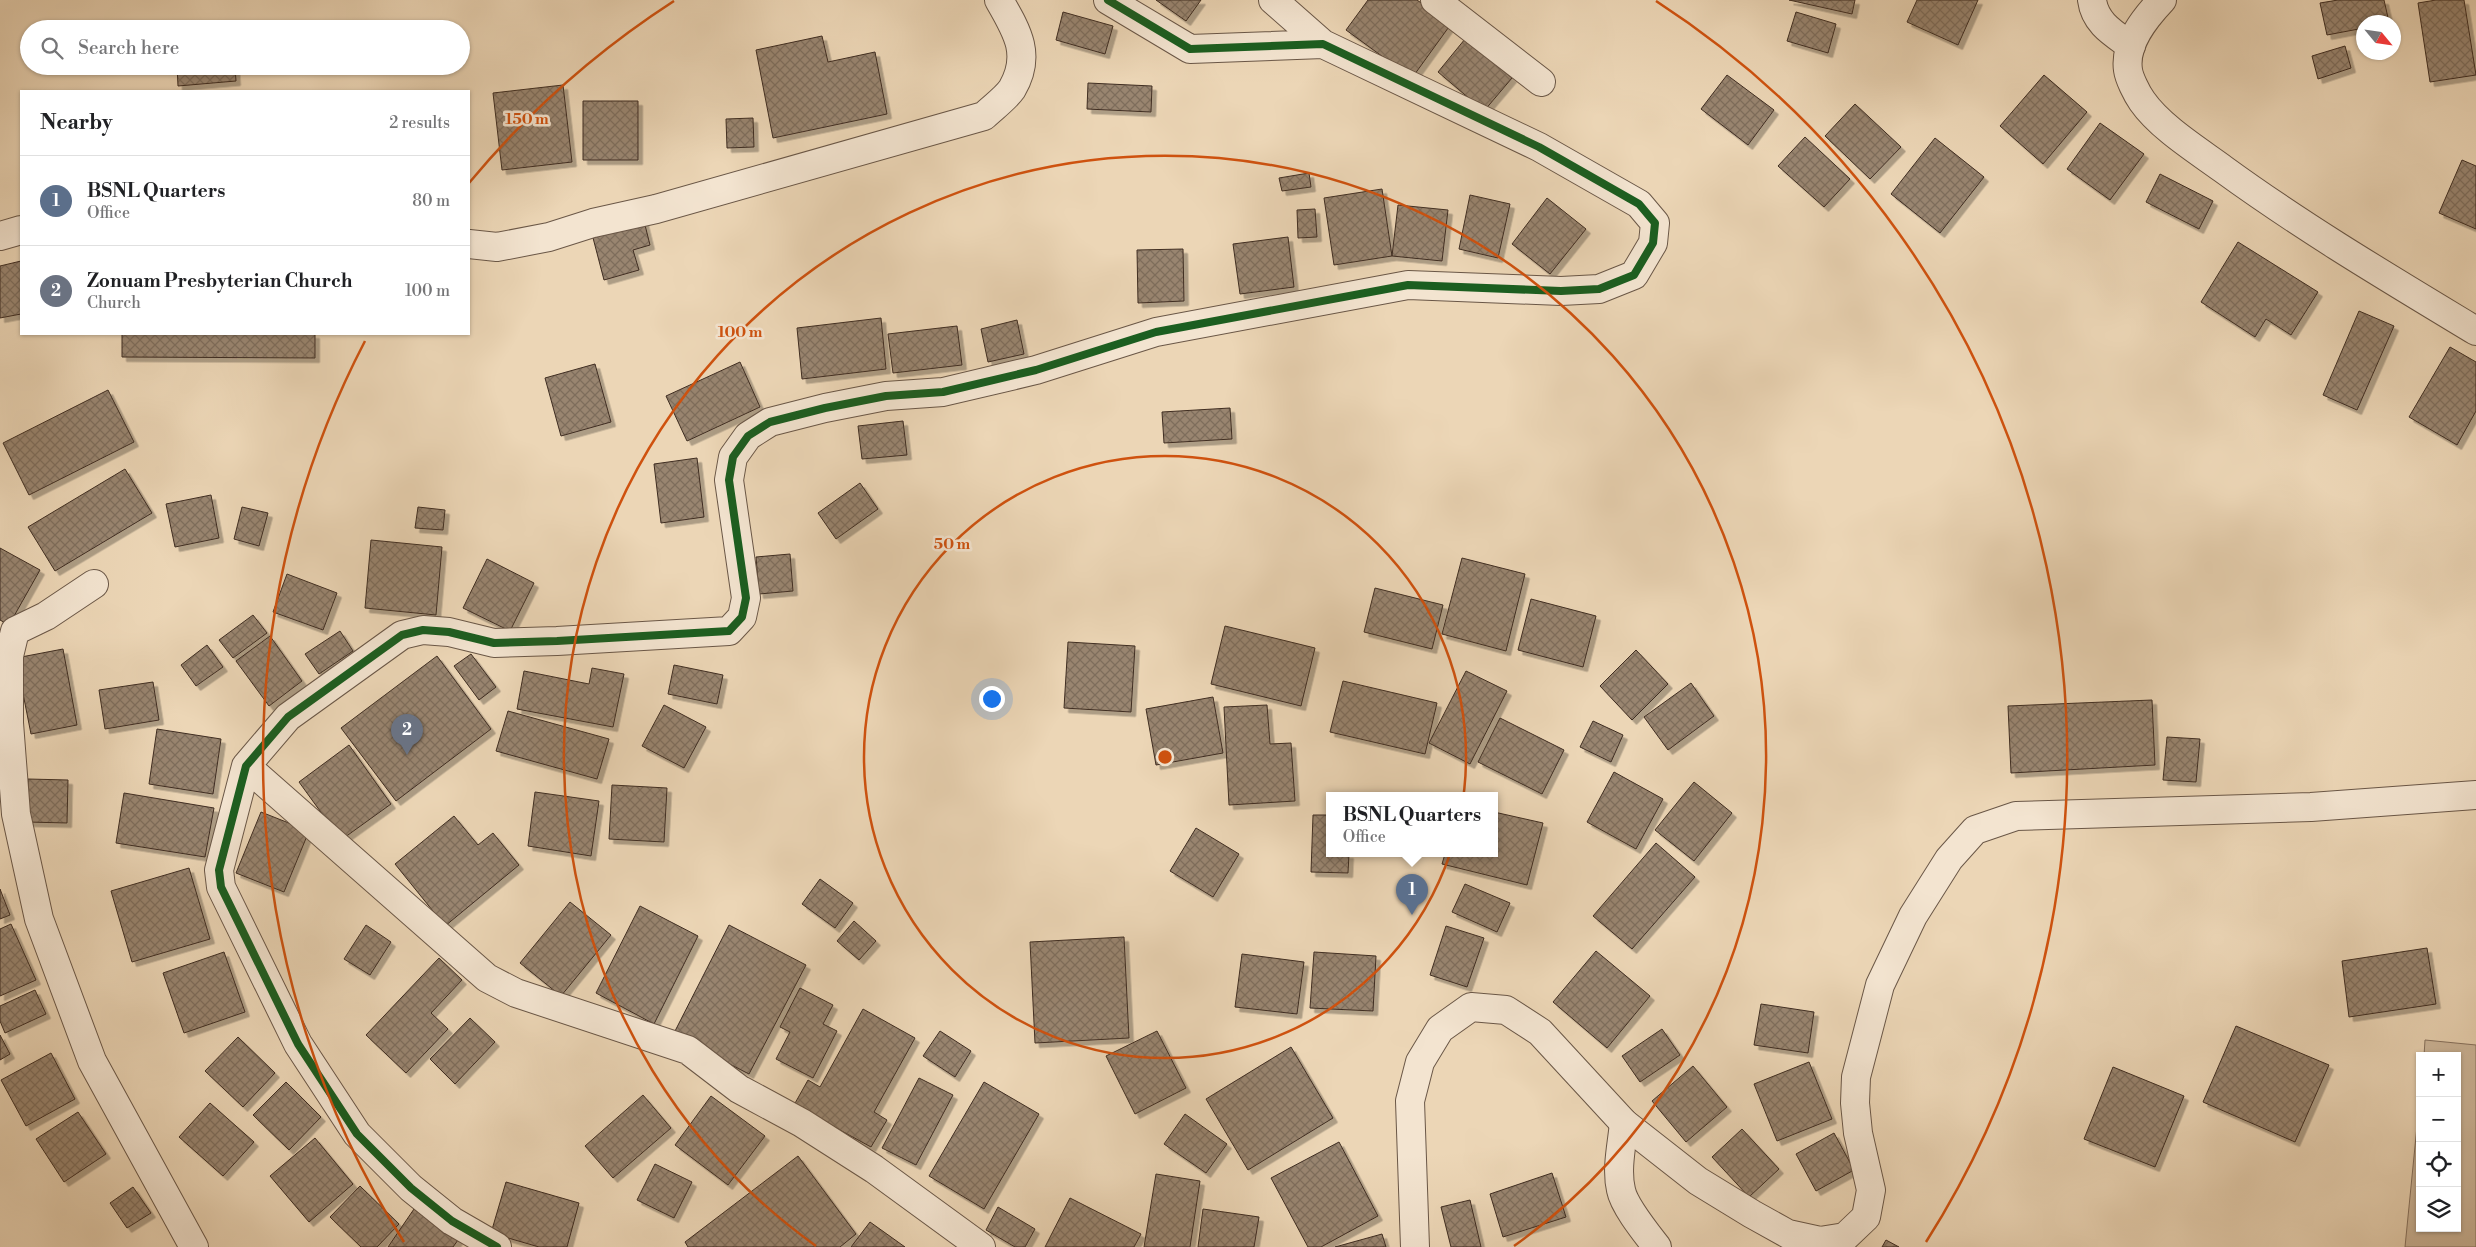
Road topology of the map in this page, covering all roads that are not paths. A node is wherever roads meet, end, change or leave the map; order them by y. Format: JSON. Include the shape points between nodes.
{"nodes":[{"id":1,"x":999,"y":0,"type":"edge"},
{"id":2,"x":1108,"y":0,"type":"edge"},
{"id":3,"x":1273,"y":0,"type":"edge"},
{"id":4,"x":1435,"y":0,"type":"edge"},
{"id":5,"x":2092,"y":0,"type":"edge"},
{"id":6,"x":2162,"y":0,"type":"edge"},
{"id":7,"x":1324,"y":44,"type":"junction"},
{"id":8,"x":2131,"y":46,"type":"junction"},
{"id":9,"x":1541,"y":82,"type":"dead end"},
{"id":10,"x":20,"y":230,"type":"edge"},
{"id":11,"x":0,"y":236,"type":"edge"},
{"id":12,"x":470,"y":244,"type":"edge"},
{"id":13,"x":2476,"y":331,"type":"edge"},
{"id":14,"x":94,"y":584,"type":"dead end"},
{"id":15,"x":7,"y":630,"type":"edge"},
{"id":16,"x":246,"y":766,"type":"junction"},
{"id":17,"x":2476,"y":795,"type":"edge"},
{"id":18,"x":1624,"y":1123,"type":"junction"},
{"id":19,"x":194,"y":1247,"type":"edge"},
{"id":20,"x":497,"y":1247,"type":"edge"},
{"id":21,"x":980,"y":1247,"type":"edge"},
{"id":22,"x":1415,"y":1247,"type":"edge"},
{"id":23,"x":1657,"y":1247,"type":"edge"}],
"edges":[{"from":1,"to":12,"type":"street","via":[[1022,46],[1021,68],[1011,90],[984,116],[549,237],[496,247]]},
{"from":2,"to":7,"type":"street","via":[[1190,49]]},
{"from":3,"to":7,"type":"street"},
{"from":4,"to":9,"type":"street"},
{"from":5,"to":8,"type":"street","via":[[2094,12],[2105,28]]},
{"from":6,"to":8,"type":"street","via":[[2145,18]]},
{"from":7,"to":16,"type":"street","via":[[1539,146],[1639,204],[1654,223],[1653,243],[1634,275],[1599,289],[1399,286],[1156,332],[1036,370],[943,392],[886,396],[770,422],[748,436],[733,457],[728,480],[746,598],[742,617],[729,631],[494,643],[449,632],[423,630],[402,635],[288,717]]},
{"from":8,"to":13,"type":"street","via":[[2128,70],[2142,101],[2176,135],[2319,236]]},
{"from":10,"to":11,"type":"street"},
{"from":14,"to":15,"type":"street","via":[[46,616]]},
{"from":15,"to":19,"type":"street","via":[[9,723],[16,814],[40,919],[92,1061]]},
{"from":16,"to":20,"type":"street","via":[[219,870],[221,887],[298,1044],[357,1134],[431,1205]]},
{"from":16,"to":21,"type":"street","via":[[487,978],[516,993],[688,1050],[738,1089],[802,1123],[874,1168]]},
{"from":17,"to":18,"type":"street","via":[[2311,808],[2016,816],[1975,830],[1949,859],[1913,916],[1880,985],[1856,1077],[1858,1133],[1870,1190],[1866,1217],[1845,1237],[1820,1241],[1788,1234],[1698,1181]]},
{"from":18,"to":22,"type":"street","via":[[1540,1032],[1506,1010],[1471,1007],[1440,1029],[1420,1062],[1410,1101]]},
{"from":18,"to":23,"type":"street","via":[[1621,1192]]}]}
